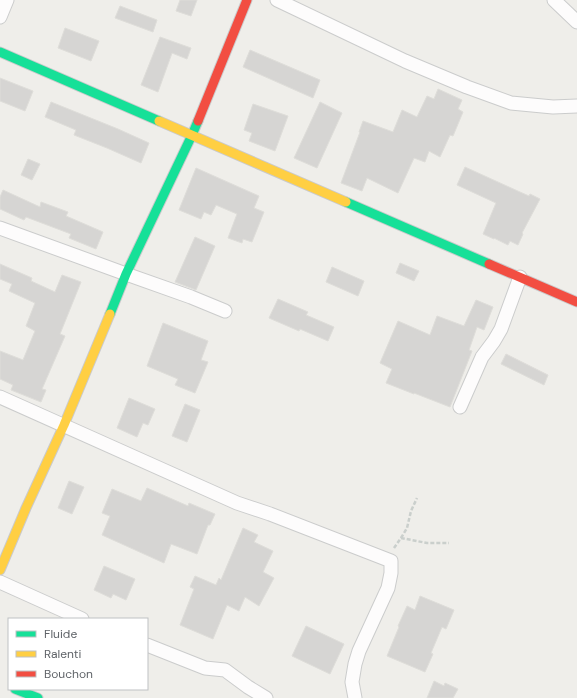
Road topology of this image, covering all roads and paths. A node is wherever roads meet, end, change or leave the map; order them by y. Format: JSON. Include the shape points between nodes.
{"nodes":[{"id":1,"x":8,"y":0,"type":"edge"},
{"id":2,"x":247,"y":0,"type":"edge"},
{"id":3,"x":277,"y":0,"type":"edge"},
{"id":4,"x":554,"y":0,"type":"edge"},
{"id":5,"x":0,"y":17,"type":"edge"},
{"id":6,"x":577,"y":22,"type":"edge"},
{"id":7,"x":0,"y":52,"type":"edge"},
{"id":8,"x":577,"y":106,"type":"edge"},
{"id":9,"x":192,"y":135,"type":"junction"},
{"id":10,"x":0,"y":228,"type":"edge"},
{"id":11,"x":126,"y":274,"type":"junction"},
{"id":12,"x":520,"y":277,"type":"junction"},
{"id":13,"x":577,"y":302,"type":"edge"},
{"id":14,"x":225,"y":311,"type":"dead end"},
{"id":15,"x":0,"y":398,"type":"edge"},
{"id":16,"x":460,"y":408,"type":"dead end"},
{"id":17,"x":64,"y":425,"type":"junction"},
{"id":18,"x":417,"y":498,"type":"dead end"},
{"id":19,"x":402,"y":538,"type":"junction"},
{"id":20,"x":449,"y":543,"type":"dead end"},
{"id":21,"x":391,"y":560,"type":"junction"},
{"id":22,"x":0,"y":570,"type":"edge"},
{"id":23,"x":0,"y":582,"type":"edge"},
{"id":24,"x":80,"y":618,"type":"edge"},
{"id":25,"x":148,"y":645,"type":"edge"},
{"id":26,"x":18,"y":690,"type":"edge"},
{"id":27,"x":38,"y":698,"type":"edge"},
{"id":28,"x":266,"y":698,"type":"edge"},
{"id":29,"x":355,"y":698,"type":"edge"}],
"edges":[{"from":1,"to":5,"type":"street"},
{"from":2,"to":9,"type":"street"},
{"from":3,"to":8,"type":"street","via":[[405,61],[511,103],[553,107]]},
{"from":4,"to":6,"type":"street"},
{"from":7,"to":9,"type":"street"},
{"from":9,"to":11,"type":"street"},
{"from":9,"to":12,"type":"street"},
{"from":10,"to":11,"type":"street"},
{"from":11,"to":14,"type":"street"},
{"from":11,"to":17,"type":"street"},
{"from":12,"to":13,"type":"street"},
{"from":12,"to":16,"type":"street","via":[[501,329],[482,358]]},
{"from":15,"to":17,"type":"street"},
{"from":17,"to":21,"type":"street","via":[[237,503]]},
{"from":17,"to":22,"type":"street"},
{"from":18,"to":19,"type":"path"},
{"from":19,"to":20,"type":"path","via":[[427,543]]},
{"from":19,"to":21,"type":"path","via":[[394,547]]},
{"from":21,"to":29,"type":"street","via":[[388,588],[355,664],[352,682]]},
{"from":23,"to":24,"type":"street"},
{"from":25,"to":28,"type":"street","via":[[205,668],[225,670]]},
{"from":26,"to":27,"type":"street"}]}
